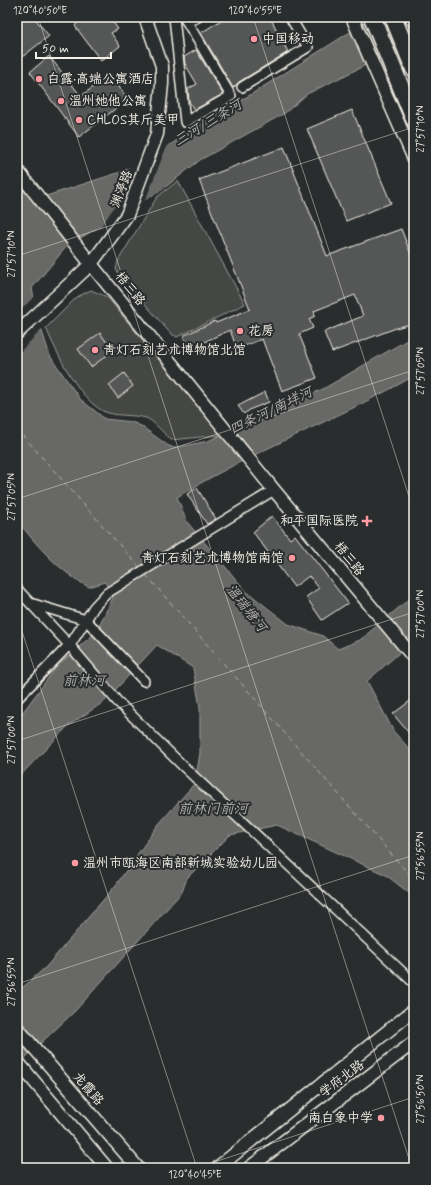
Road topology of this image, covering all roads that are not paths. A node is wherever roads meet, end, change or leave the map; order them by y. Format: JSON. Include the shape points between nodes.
{"nodes":[{"id":1,"x":145,"y":17,"type":"edge"},
{"id":2,"x":174,"y":17,"type":"edge"},
{"id":3,"x":184,"y":17,"type":"edge"},
{"id":4,"x":290,"y":17,"type":"edge"},
{"id":5,"x":372,"y":17,"type":"edge"},
{"id":6,"x":377,"y":17,"type":"edge"},
{"id":7,"x":393,"y":17,"type":"edge"},
{"id":8,"x":352,"y":19,"type":"edge"},
{"id":9,"x":414,"y":69,"type":"edge"},
{"id":10,"x":242,"y":87,"type":"dead end"},
{"id":11,"x":414,"y":108,"type":"edge"},
{"id":12,"x":414,"y":119,"type":"edge"},
{"id":13,"x":414,"y":159,"type":"edge"},
{"id":14,"x":17,"y":170,"type":"edge"},
{"id":15,"x":91,"y":264,"type":"junction"},
{"id":16,"x":17,"y":333,"type":"edge"},
{"id":17,"x":274,"y":490,"type":"junction"},
{"id":18,"x":17,"y":589,"type":"edge"},
{"id":19,"x":30,"y":603,"type":"junction"},
{"id":20,"x":86,"y":620,"type":"junction"},
{"id":21,"x":70,"y":647,"type":"junction"},
{"id":22,"x":414,"y":658,"type":"edge"},
{"id":23,"x":144,"y":682,"type":"dead end"},
{"id":24,"x":17,"y":699,"type":"edge"},
{"id":25,"x":414,"y":983,"type":"edge"},
{"id":26,"x":414,"y":1010,"type":"edge"},
{"id":27,"x":17,"y":1028,"type":"edge"},
{"id":28,"x":414,"y":1042,"type":"edge"},
{"id":29,"x":17,"y":1061,"type":"edge"},
{"id":30,"x":107,"y":1168,"type":"edge"},
{"id":31,"x":138,"y":1168,"type":"edge"},
{"id":32,"x":217,"y":1168,"type":"edge"},
{"id":33,"x":249,"y":1168,"type":"edge"}],
"edges":[{"from":1,"to":15,"type":"street","name":"渊渟路","via":[[162,66],[157,134],[127,215]]},
{"from":2,"to":3,"type":"street","via":[[185,122],[231,96]]},
{"from":4,"to":10,"type":"street","via":[[308,48]]},
{"from":5,"to":12,"type":"highway"},
{"from":6,"to":11,"type":"highway"},
{"from":7,"to":9,"type":"highway"},
{"from":8,"to":13,"type":"street"},
{"from":14,"to":15,"type":"street","name":"梧三路"},
{"from":15,"to":16,"type":"street","name":"渊渟路"},
{"from":15,"to":17,"type":"street","name":"梧三路"},
{"from":17,"to":20,"type":"street","via":[[107,593]]},
{"from":17,"to":22,"type":"street","name":"梧三路"},
{"from":18,"to":19,"type":"street"},
{"from":19,"to":20,"type":"street"},
{"from":19,"to":21,"type":"street"},
{"from":20,"to":21,"type":"street"},
{"from":20,"to":23,"type":"street"},
{"from":21,"to":24,"type":"street"},
{"from":21,"to":25,"type":"street","via":[[117,701],[185,768]]},
{"from":26,"to":32,"type":"street"},
{"from":27,"to":31,"type":"street","name":"龙霞路"},
{"from":28,"to":33,"type":"street","name":"学府北路"},
{"from":29,"to":30,"type":"street"}]}
